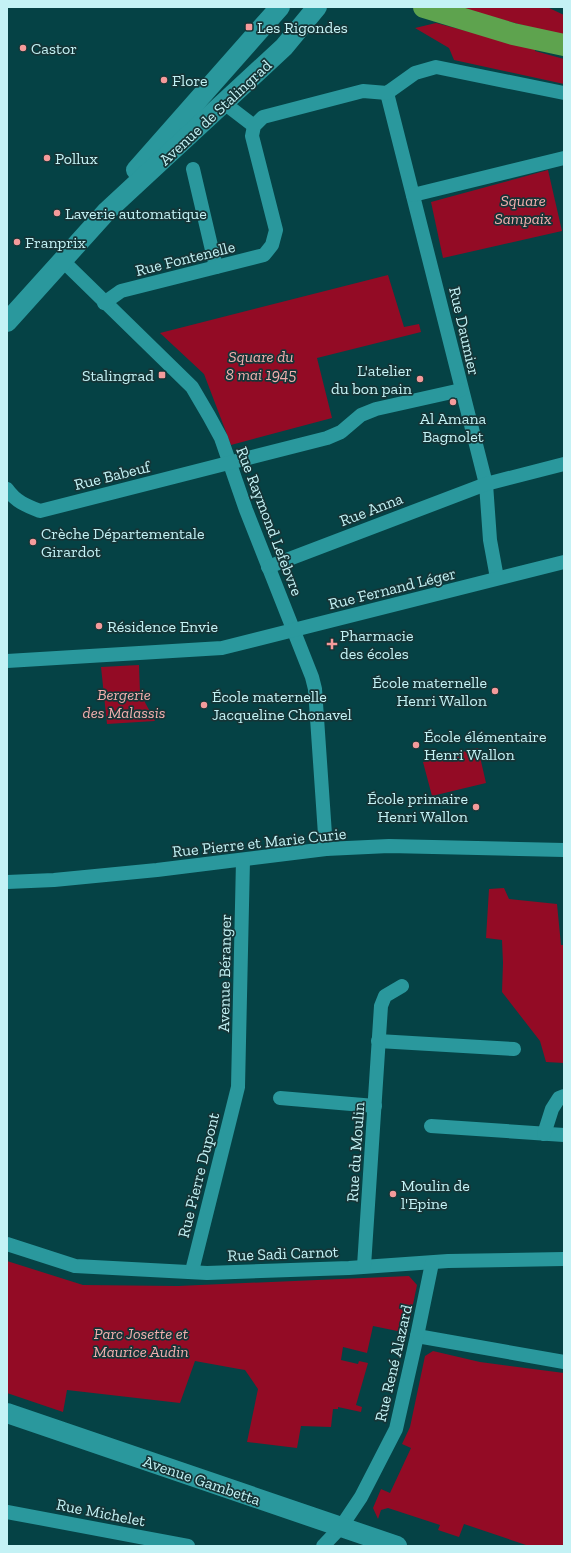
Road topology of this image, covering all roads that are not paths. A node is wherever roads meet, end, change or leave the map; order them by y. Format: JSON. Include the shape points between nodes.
{"nodes":[{"id":1,"x":280,"y":7,"type":"edge"},
{"id":2,"x":317,"y":7,"type":"edge"},
{"id":3,"x":424,"y":7,"type":"edge"},
{"id":4,"x":564,"y":45,"type":"edge"},
{"id":5,"x":387,"y":93,"type":"junction"},
{"id":6,"x":564,"y":93,"type":"edge"},
{"id":7,"x":224,"y":103,"type":"junction"},
{"id":8,"x":254,"y":126,"type":"junction"},
{"id":9,"x":564,"y":160,"type":"edge"},
{"id":10,"x":193,"y":169,"type":"dead end"},
{"id":11,"x":413,"y":195,"type":"junction"},
{"id":12,"x":107,"y":211,"type":"junction"},
{"id":13,"x":63,"y":261,"type":"junction"},
{"id":14,"x":216,"y":267,"type":"junction"},
{"id":15,"x":104,"y":303,"type":"junction"},
{"id":16,"x":7,"y":322,"type":"edge"},
{"id":17,"x":461,"y":390,"type":"junction"},
{"id":18,"x":230,"y":463,"type":"junction"},
{"id":19,"x":564,"y":464,"type":"edge"},
{"id":20,"x":486,"y":484,"type":"junction"},
{"id":21,"x":7,"y":489,"type":"edge"},
{"id":22,"x":564,"y":562,"type":"edge"},
{"id":23,"x":268,"y":567,"type":"junction"},
{"id":24,"x":497,"y":578,"type":"junction"},
{"id":25,"x":294,"y":630,"type":"junction"},
{"id":26,"x":7,"y":661,"type":"edge"},
{"id":27,"x":326,"y":849,"type":"junction"},
{"id":28,"x":564,"y":850,"type":"edge"},
{"id":29,"x":242,"y":860,"type":"junction"},
{"id":30,"x":7,"y":882,"type":"edge"},
{"id":31,"x":402,"y":986,"type":"dead end"},
{"id":32,"x":378,"y":1041,"type":"junction"},
{"id":33,"x":514,"y":1048,"type":"dead end"},
{"id":34,"x":238,"y":1087,"type":"joint"},
{"id":35,"x":564,"y":1096,"type":"edge"},
{"id":36,"x":280,"y":1098,"type":"dead end"},
{"id":37,"x":375,"y":1106,"type":"junction"},
{"id":38,"x":431,"y":1126,"type":"dead end"},
{"id":39,"x":544,"y":1134,"type":"junction"},
{"id":40,"x":564,"y":1135,"type":"edge"},
{"id":41,"x":7,"y":1244,"type":"edge"},
{"id":42,"x":564,"y":1259,"type":"edge"},
{"id":43,"x":432,"y":1263,"type":"junction"},
{"id":44,"x":364,"y":1266,"type":"junction"},
{"id":45,"x":192,"y":1271,"type":"junction"},
{"id":46,"x":418,"y":1336,"type":"junction"},
{"id":47,"x":564,"y":1362,"type":"edge"},
{"id":48,"x":7,"y":1414,"type":"edge"},
{"id":49,"x":7,"y":1512,"type":"edge"},
{"id":50,"x":341,"y":1527,"type":"junction"},
{"id":51,"x":188,"y":1546,"type":"edge"},
{"id":52,"x":323,"y":1546,"type":"edge"},
{"id":53,"x":397,"y":1546,"type":"edge"}],
"edges":[{"from":1,"to":12,"type":"main road","name":"Avenue de Stalingrad","via":[[148,155]]},
{"from":2,"to":7,"type":"main road","name":"Avenue de Stalingrad","via":[[284,47]]},
{"from":3,"to":4,"type":"highway","via":[[513,34]]},
{"from":5,"to":6,"type":"street","via":[[415,73],[436,67]]},
{"from":5,"to":8,"type":"street","via":[[363,91],[263,116]]},
{"from":5,"to":11,"type":"street","name":"Rue Daumier"},
{"from":7,"to":8,"type":"street"},
{"from":7,"to":12,"type":"main road","name":"Avenue de Stalingrad"},
{"from":8,"to":14,"type":"street","name":"Rue Fontenelle","via":[[252,136],[276,230],[272,245],[264,255]]},
{"from":9,"to":11,"type":"street"},
{"from":10,"to":14,"type":"street"},
{"from":11,"to":17,"type":"street","name":"Rue Daumier","via":[[436,280]]},
{"from":12,"to":13,"type":"main road","name":"Avenue de Stalingrad"},
{"from":13,"to":15,"type":"street","name":"Rue Raymond Lefebvre"},
{"from":13,"to":16,"type":"main road","name":"Avenue de Stalingrad"},
{"from":14,"to":15,"type":"street","name":"Rue Fontenelle","via":[[121,292]]},
{"from":15,"to":18,"type":"street","name":"Rue Raymond Lefebvre","via":[[192,387],[212,421]]},
{"from":17,"to":18,"type":"street","name":"Rue Babeuf","via":[[376,409],[361,415],[341,432],[327,438]]},
{"from":17,"to":20,"type":"street","name":"Rue Daumier"},
{"from":18,"to":21,"type":"street","name":"Rue Babeuf","via":[[40,511],[16,500]]},
{"from":18,"to":23,"type":"street","name":"Rue Raymond Lefebvre"},
{"from":19,"to":20,"type":"street","name":"Rue Anna"},
{"from":20,"to":23,"type":"street","name":"Rue Anna"},
{"from":20,"to":24,"type":"street","name":"Rue Daumier","via":[[490,540]]},
{"from":22,"to":24,"type":"street","name":"Rue Fernand Léger"},
{"from":23,"to":25,"type":"street","name":"Rue Raymond Lefebvre"},
{"from":24,"to":25,"type":"street","name":"Rue Fernand Léger"},
{"from":25,"to":26,"type":"street","name":"Rue Fernand Léger","via":[[211,649]]},
{"from":25,"to":27,"type":"street","name":"Rue Raymond Lefebvre","via":[[315,689]]},
{"from":27,"to":28,"type":"street","name":"Rue Pierre et Marie Curie","via":[[389,846]]},
{"from":27,"to":29,"type":"street","name":"Rue Pierre et Marie Curie"},
{"from":29,"to":30,"type":"street","name":"Rue Pierre et Marie Curie","via":[[65,879]]},
{"from":29,"to":34,"type":"street","name":"Avenue Béranger"},
{"from":31,"to":32,"type":"street","name":"Rue du Moulin","via":[[385,996],[381,1006]]},
{"from":32,"to":33,"type":"street"},
{"from":32,"to":37,"type":"street","name":"Rue du Moulin"},
{"from":34,"to":45,"type":"street","name":"Rue Pierre Dupont"},
{"from":35,"to":39,"type":"street","via":[[559,1098],[552,1109]]},
{"from":36,"to":37,"type":"street"},
{"from":37,"to":44,"type":"street","name":"Rue du Moulin"},
{"from":38,"to":39,"type":"street"},
{"from":39,"to":40,"type":"street"},
{"from":41,"to":45,"type":"street","name":"Rue Sadi Carnot","via":[[75,1266]]},
{"from":42,"to":43,"type":"street","name":"Rue Sadi Carnot"},
{"from":43,"to":44,"type":"street","name":"Rue Sadi Carnot"},
{"from":43,"to":46,"type":"street","name":"Rue René Alazard"},
{"from":44,"to":45,"type":"street","name":"Rue Sadi Carnot","via":[[207,1273]]},
{"from":46,"to":47,"type":"street"},
{"from":46,"to":50,"type":"street","name":"Rue René Alazard","via":[[396,1429],[361,1498]]},
{"from":48,"to":50,"type":"main road","name":"Avenue Gambetta"},
{"from":49,"to":51,"type":"street","name":"Rue Michelet"},
{"from":50,"to":52,"type":"street","name":"Rue René Alazard"},
{"from":50,"to":53,"type":"main road","name":"Avenue Gambetta"}]}
